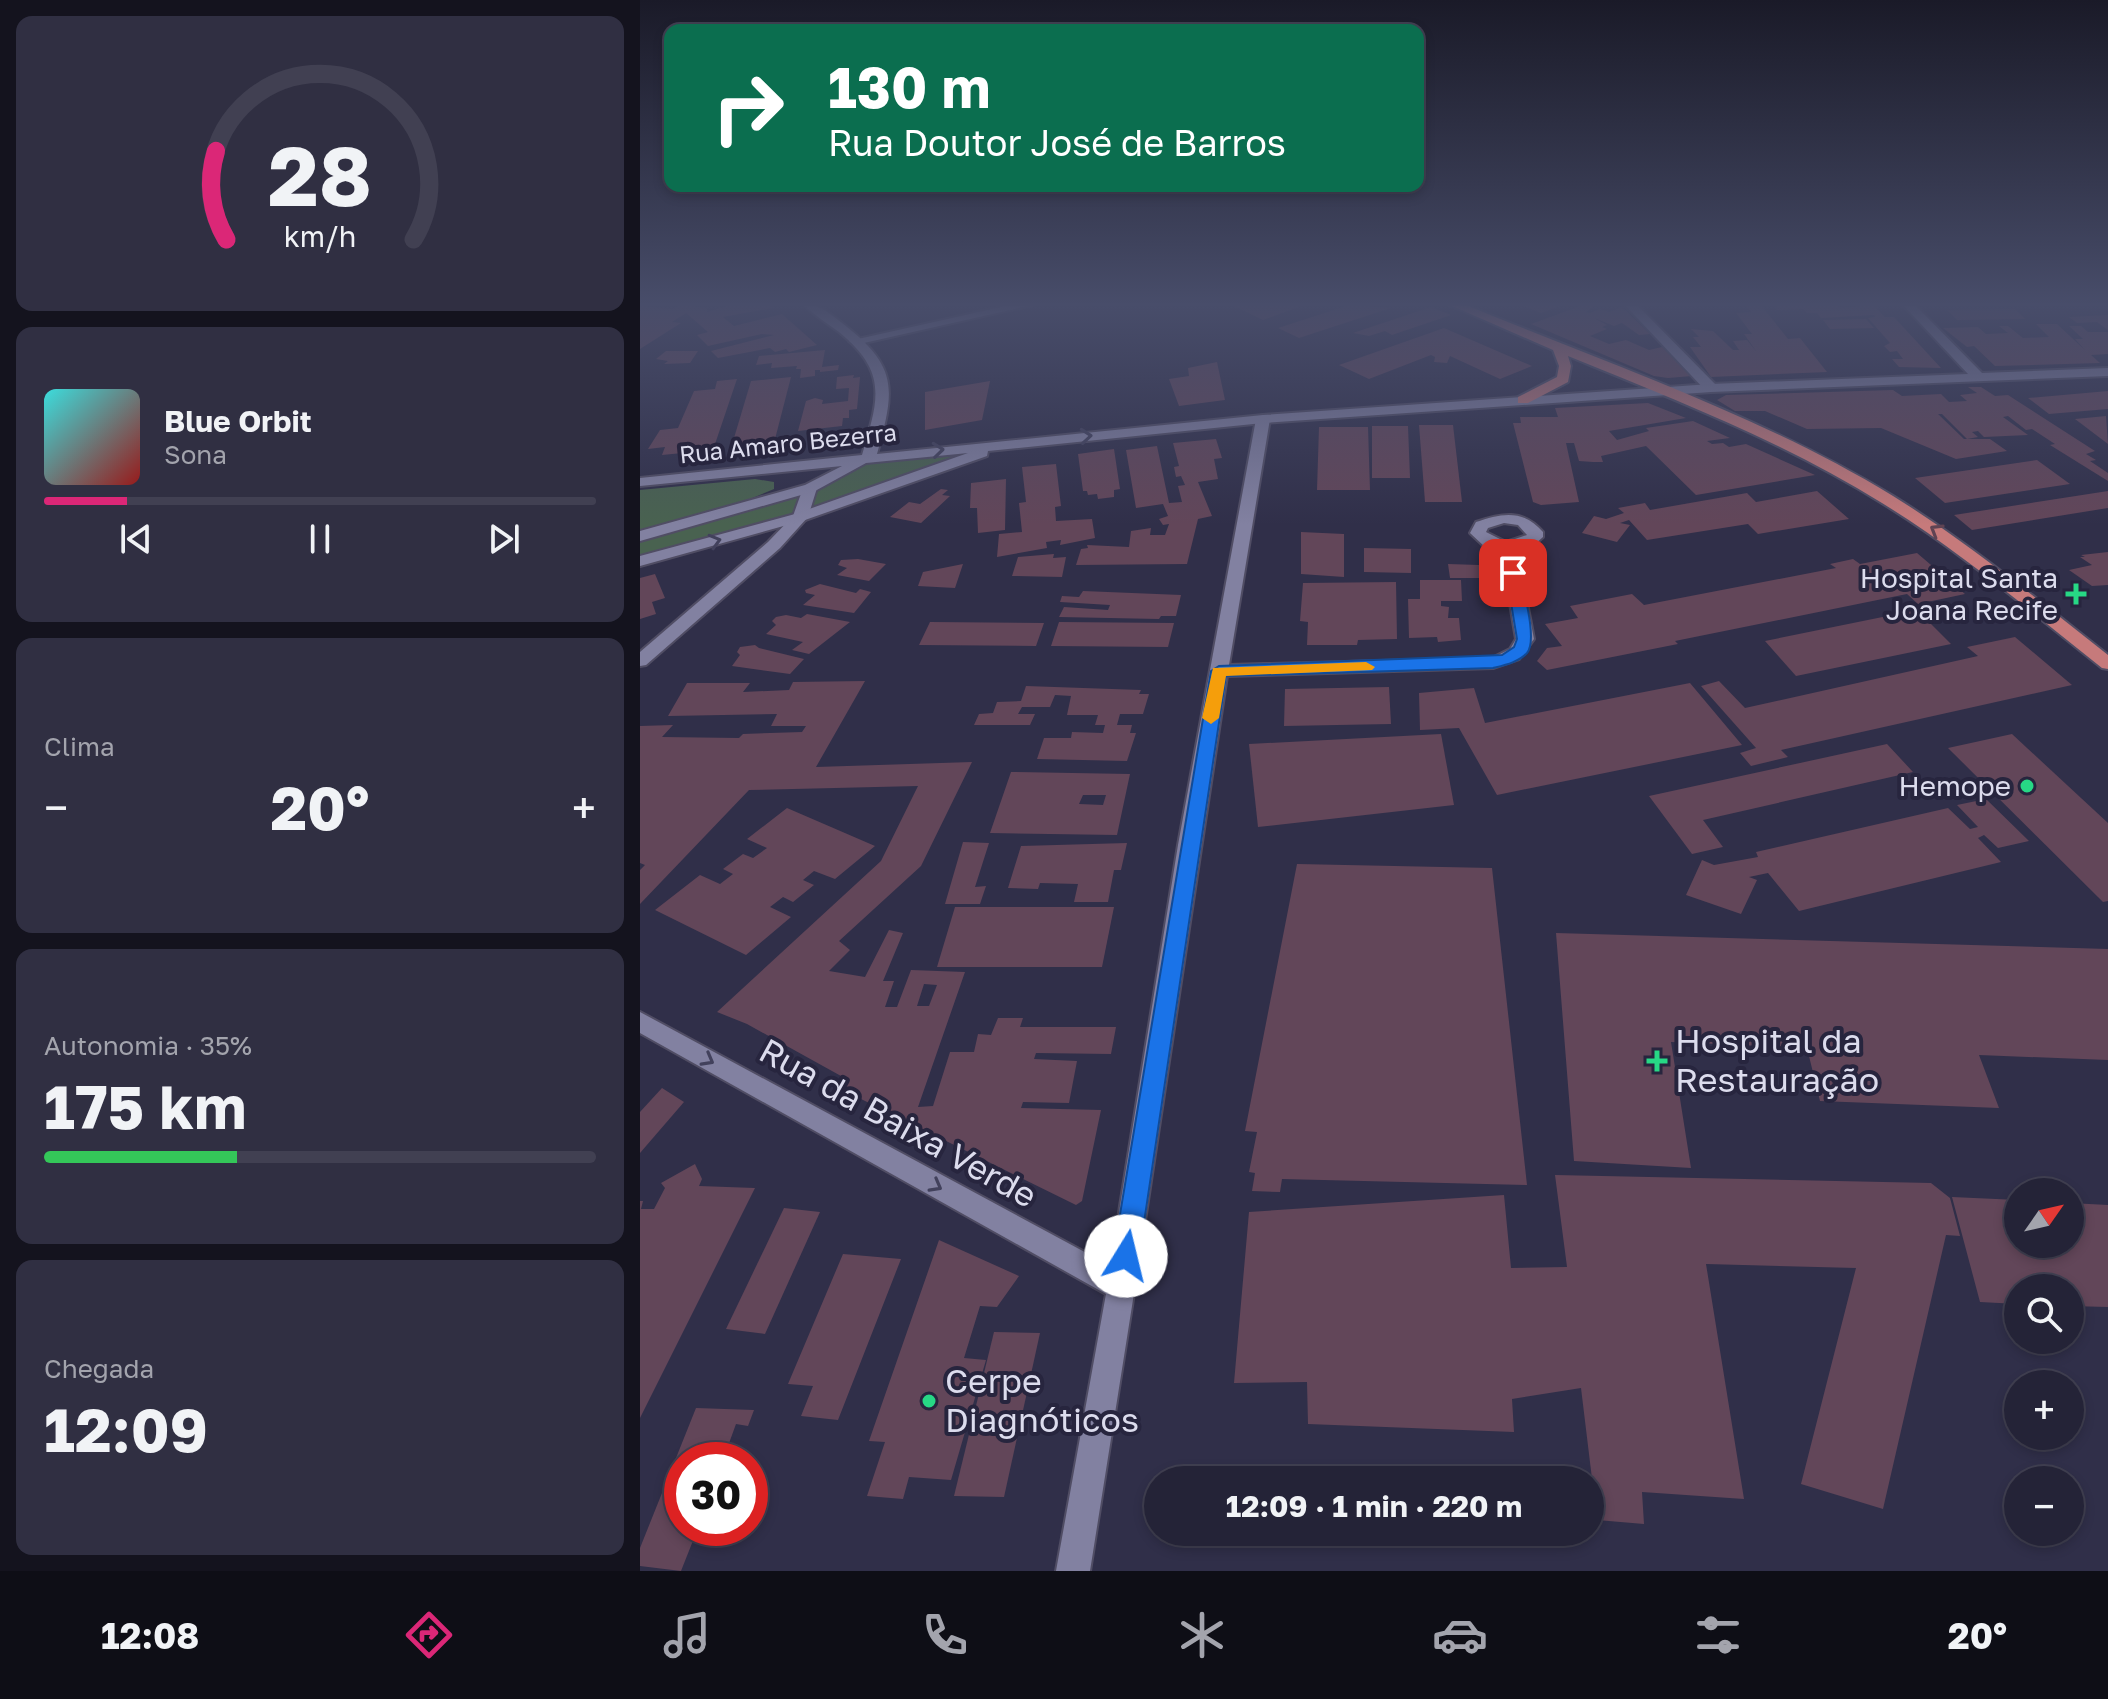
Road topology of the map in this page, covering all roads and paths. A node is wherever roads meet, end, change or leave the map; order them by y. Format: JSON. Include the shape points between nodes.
{"nodes":[{"id":1,"x":879,"y":378,"type":"edge"},
{"id":2,"x":1563,"y":378,"type":"edge"},
{"id":3,"x":1628,"y":378,"type":"edge"},
{"id":4,"x":1702,"y":378,"type":"edge"},
{"id":5,"x":1946,"y":378,"type":"edge"},
{"id":6,"x":1711,"y":388,"type":"junction"},
{"id":7,"x":1658,"y":391,"type":"junction"},
{"id":8,"x":1523,"y":400,"type":"junction"},
{"id":9,"x":1263,"y":419,"type":"junction"},
{"id":10,"x":1008,"y":443,"type":"junction"},
{"id":11,"x":869,"y":457,"type":"junction"},
{"id":12,"x":640,"y":482,"type":"edge"},
{"id":13,"x":810,"y":488,"type":"junction"},
{"id":14,"x":800,"y":517,"type":"junction"},
{"id":15,"x":640,"y":536,"type":"edge"},
{"id":16,"x":1508,"y":547,"type":"dead end"},
{"id":17,"x":640,"y":561,"type":"edge"},
{"id":18,"x":640,"y":661,"type":"edge"},
{"id":19,"x":2108,"y":664,"type":"edge"},
{"id":20,"x":1219,"y":671,"type":"junction"},
{"id":21,"x":640,"y":1022,"type":"edge"},
{"id":22,"x":1121,"y":1287,"type":"junction"},
{"id":23,"x":1073,"y":1571,"type":"edge"}],
"edges":[{"from":1,"to":11,"type":"street","via":[[885,393]]},
{"from":2,"to":8,"type":"main road"},
{"from":3,"to":7,"type":"main road"},
{"from":4,"to":6,"type":"street"},
{"from":5,"to":6,"type":"street","name":"Rua Amaro Bezerra"},
{"from":6,"to":7,"type":"street","name":"Rua Amaro Bezerra"},
{"from":7,"to":8,"type":"street","name":"Rua Amaro Bezerra"},
{"from":19,"to":7,"type":"main road","one_way":true,"via":[[1949,538],[1853,479]]},
{"from":8,"to":9,"type":"street","name":"Rua Amaro Bezerra"},
{"from":10,"to":9,"type":"street","name":"Rua Amaro Bezerra","one_way":true},
{"from":9,"to":20,"type":"street"},
{"from":11,"to":10,"type":"street","name":"Rua Amaro Bezerra","one_way":true},
{"from":10,"to":14,"type":"street"},
{"from":11,"to":12,"type":"street","name":"Rua Amaro Bezerra"},
{"from":11,"to":13,"type":"street"},
{"from":13,"to":14,"type":"street"},
{"from":13,"to":15,"type":"street"},
{"from":17,"to":14,"type":"street","one_way":true},
{"from":14,"to":18,"type":"street"},
{"from":16,"to":20,"type":"street","via":[[1525,639],[1522,649],[1508,659]]},
{"from":20,"to":22,"type":"street"},
{"from":21,"to":22,"type":"street","name":"Rua da Baixa Verde","one_way":true},
{"from":22,"to":23,"type":"street"}]}
